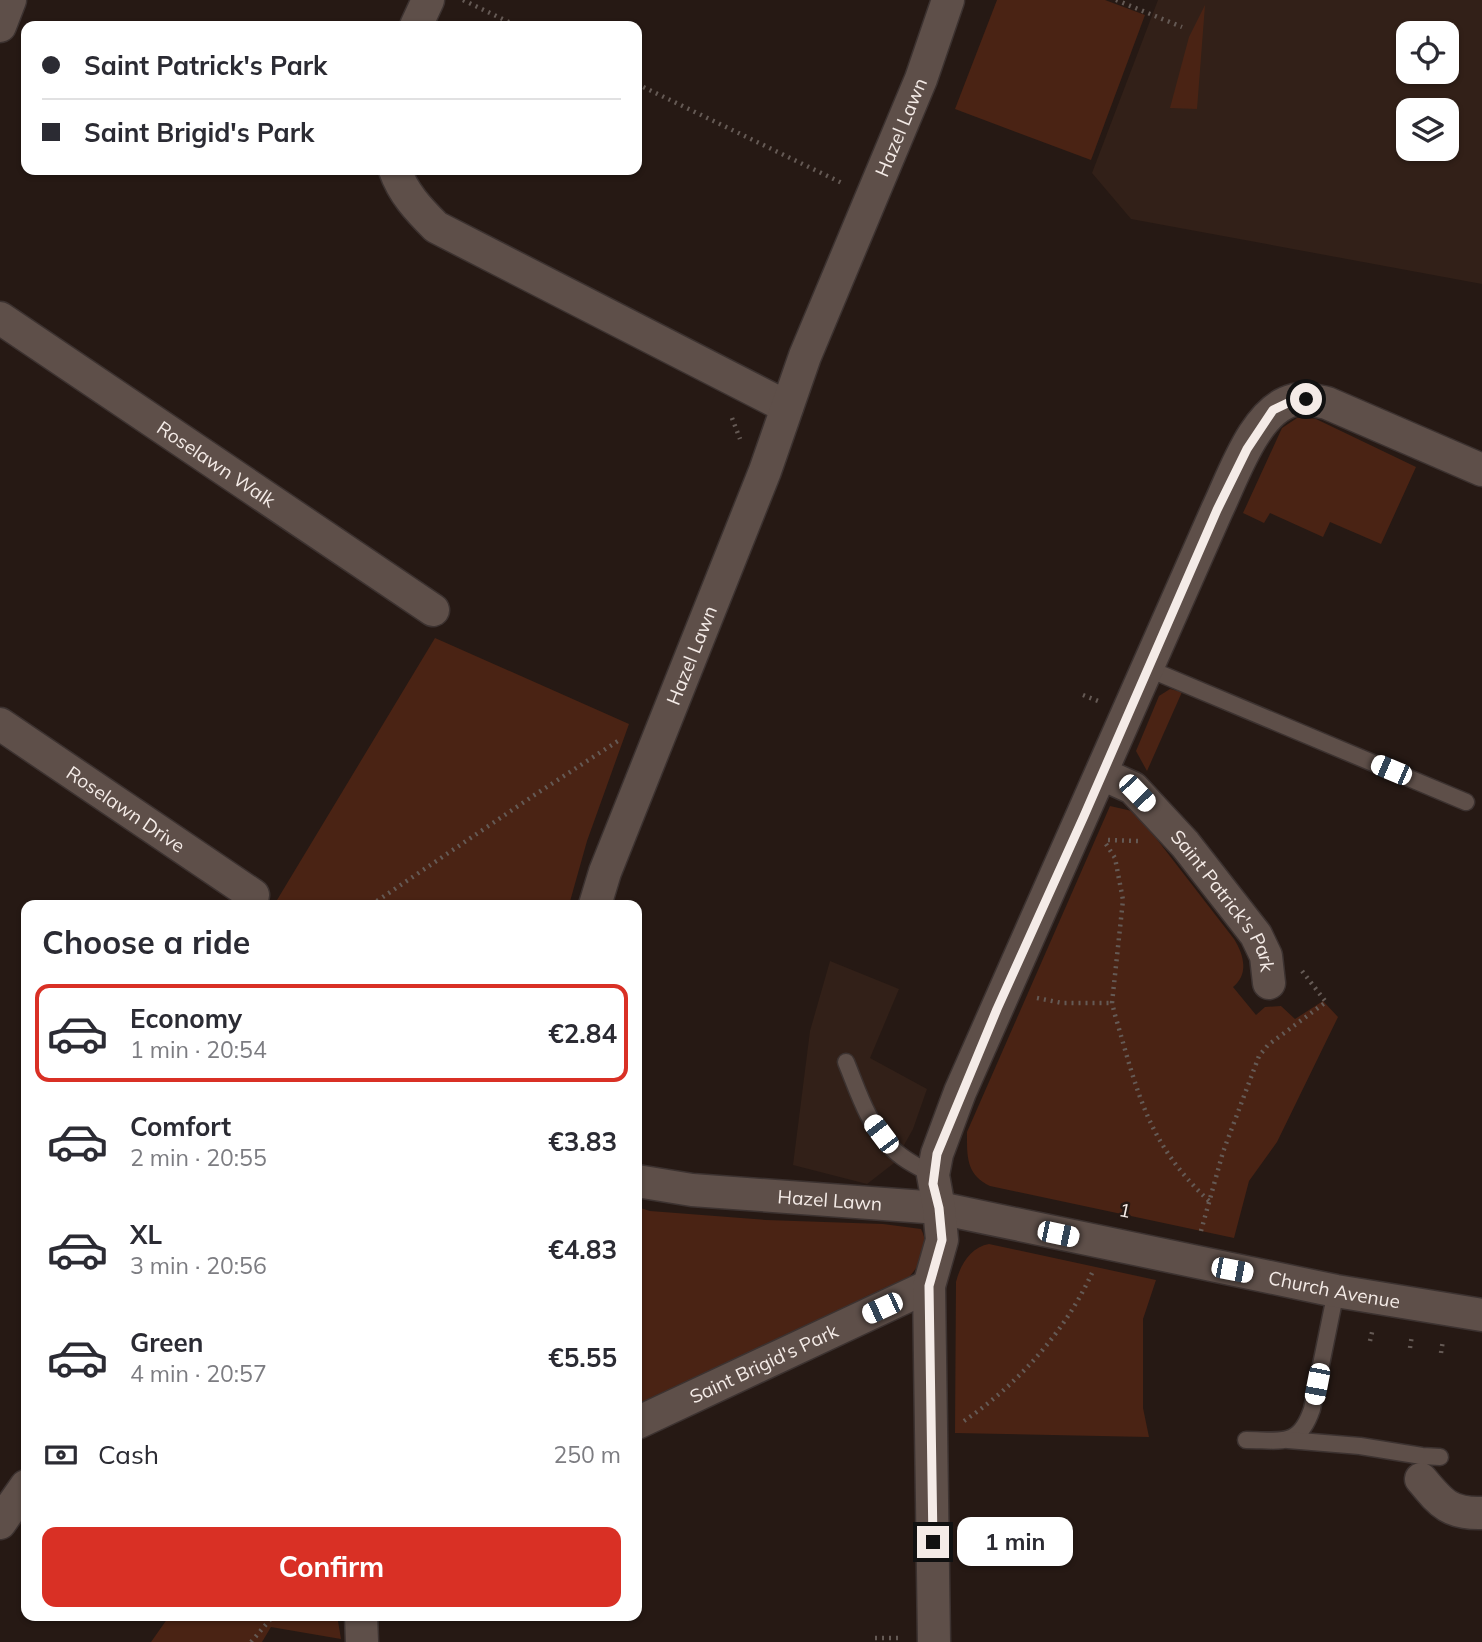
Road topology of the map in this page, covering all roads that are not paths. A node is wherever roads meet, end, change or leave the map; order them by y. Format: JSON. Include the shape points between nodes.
{"nodes":[{"id":1,"x":10,"y":0,"type":"edge"},
{"id":2,"x":428,"y":0,"type":"edge"},
{"id":3,"x":948,"y":0,"type":"edge"},
{"id":4,"x":418,"y":21,"type":"edge"},
{"id":5,"x":0,"y":26,"type":"edge"},
{"id":6,"x":397,"y":175,"type":"edge"},
{"id":7,"x":0,"y":318,"type":"edge"},
{"id":8,"x":786,"y":407,"type":"junction"},
{"id":9,"x":1482,"y":470,"type":"edge"},
{"id":10,"x":432,"y":610,"type":"dead end"},
{"id":11,"x":1149,"y":669,"type":"junction"},
{"id":12,"x":0,"y":724,"type":"edge"},
{"id":13,"x":1102,"y":774,"type":"junction"},
{"id":14,"x":1466,"y":802,"type":"dead end"},
{"id":15,"x":253,"y":895,"type":"dead end"},
{"id":16,"x":597,"y":900,"type":"edge"},
{"id":17,"x":1269,"y":983,"type":"dead end"},
{"id":18,"x":846,"y":1062,"type":"dead end"},
{"id":19,"x":933,"y":1175,"type":"junction"},
{"id":20,"x":642,"y":1182,"type":"edge"},
{"id":21,"x":939,"y":1208,"type":"junction"},
{"id":22,"x":929,"y":1286,"type":"junction"},
{"id":23,"x":1336,"y":1291,"type":"junction"},
{"id":24,"x":1482,"y":1315,"type":"edge"},
{"id":25,"x":642,"y":1421,"type":"edge"},
{"id":26,"x":1246,"y":1440,"type":"dead end"},
{"id":27,"x":1288,"y":1440,"type":"junction"},
{"id":28,"x":1431,"y":1468,"type":"joint"},
{"id":29,"x":21,"y":1493,"type":"edge"},
{"id":30,"x":1482,"y":1513,"type":"edge"},
{"id":31,"x":0,"y":1523,"type":"edge"},
{"id":32,"x":361,"y":1621,"type":"edge"},
{"id":33,"x":925,"y":1640,"type":"edge"},
{"id":34,"x":362,"y":1642,"type":"edge"}],
"edges":[{"from":1,"to":5,"type":"street"},
{"from":2,"to":4,"type":"street"},
{"from":3,"to":8,"type":"street","name":"Hazel Lawn","via":[[921,79]]},
{"from":6,"to":8,"type":"street","via":[[416,208],[436,226]]},
{"from":7,"to":10,"type":"street","name":"Roselawn Walk"},
{"from":8,"to":16,"type":"street","name":"Hazel Lawn"},
{"from":9,"to":11,"type":"street","via":[[1327,403],[1294,400],[1273,410],[1248,445]]},
{"from":11,"to":13,"type":"street"},
{"from":11,"to":14,"type":"lane"},
{"from":12,"to":15,"type":"street","name":"Roselawn Drive"},
{"from":13,"to":17,"type":"street","name":"Saint Patrick's Park","via":[[1133,788],[1185,844],[1256,935],[1266,956]]},
{"from":13,"to":19,"type":"street","via":[[956,1104]]},
{"from":18,"to":19,"type":"lane","via":[[871,1121],[891,1147]]},
{"from":19,"to":21,"type":"street"},
{"from":20,"to":21,"type":"street","name":"Hazel Lawn","via":[[705,1191]]},
{"from":21,"to":22,"type":"street","via":[[942,1240]]},
{"from":21,"to":23,"type":"street","name":"Church Avenue"},
{"from":22,"to":25,"type":"street","name":"Saint Brigid's Park"},
{"from":22,"to":33,"type":"street","via":[[932,1444]]},
{"from":23,"to":24,"type":"street","name":"Church Avenue"},
{"from":23,"to":27,"type":"lane","via":[[1310,1417],[1307,1426]]},
{"from":26,"to":27,"type":"lane"},
{"from":27,"to":28,"type":"lane","via":[[1422,1456]]},
{"from":28,"to":30,"type":"street","via":[[1441,1504],[1461,1513]]},
{"from":29,"to":31,"type":"street"},
{"from":32,"to":34,"type":"street"}]}
